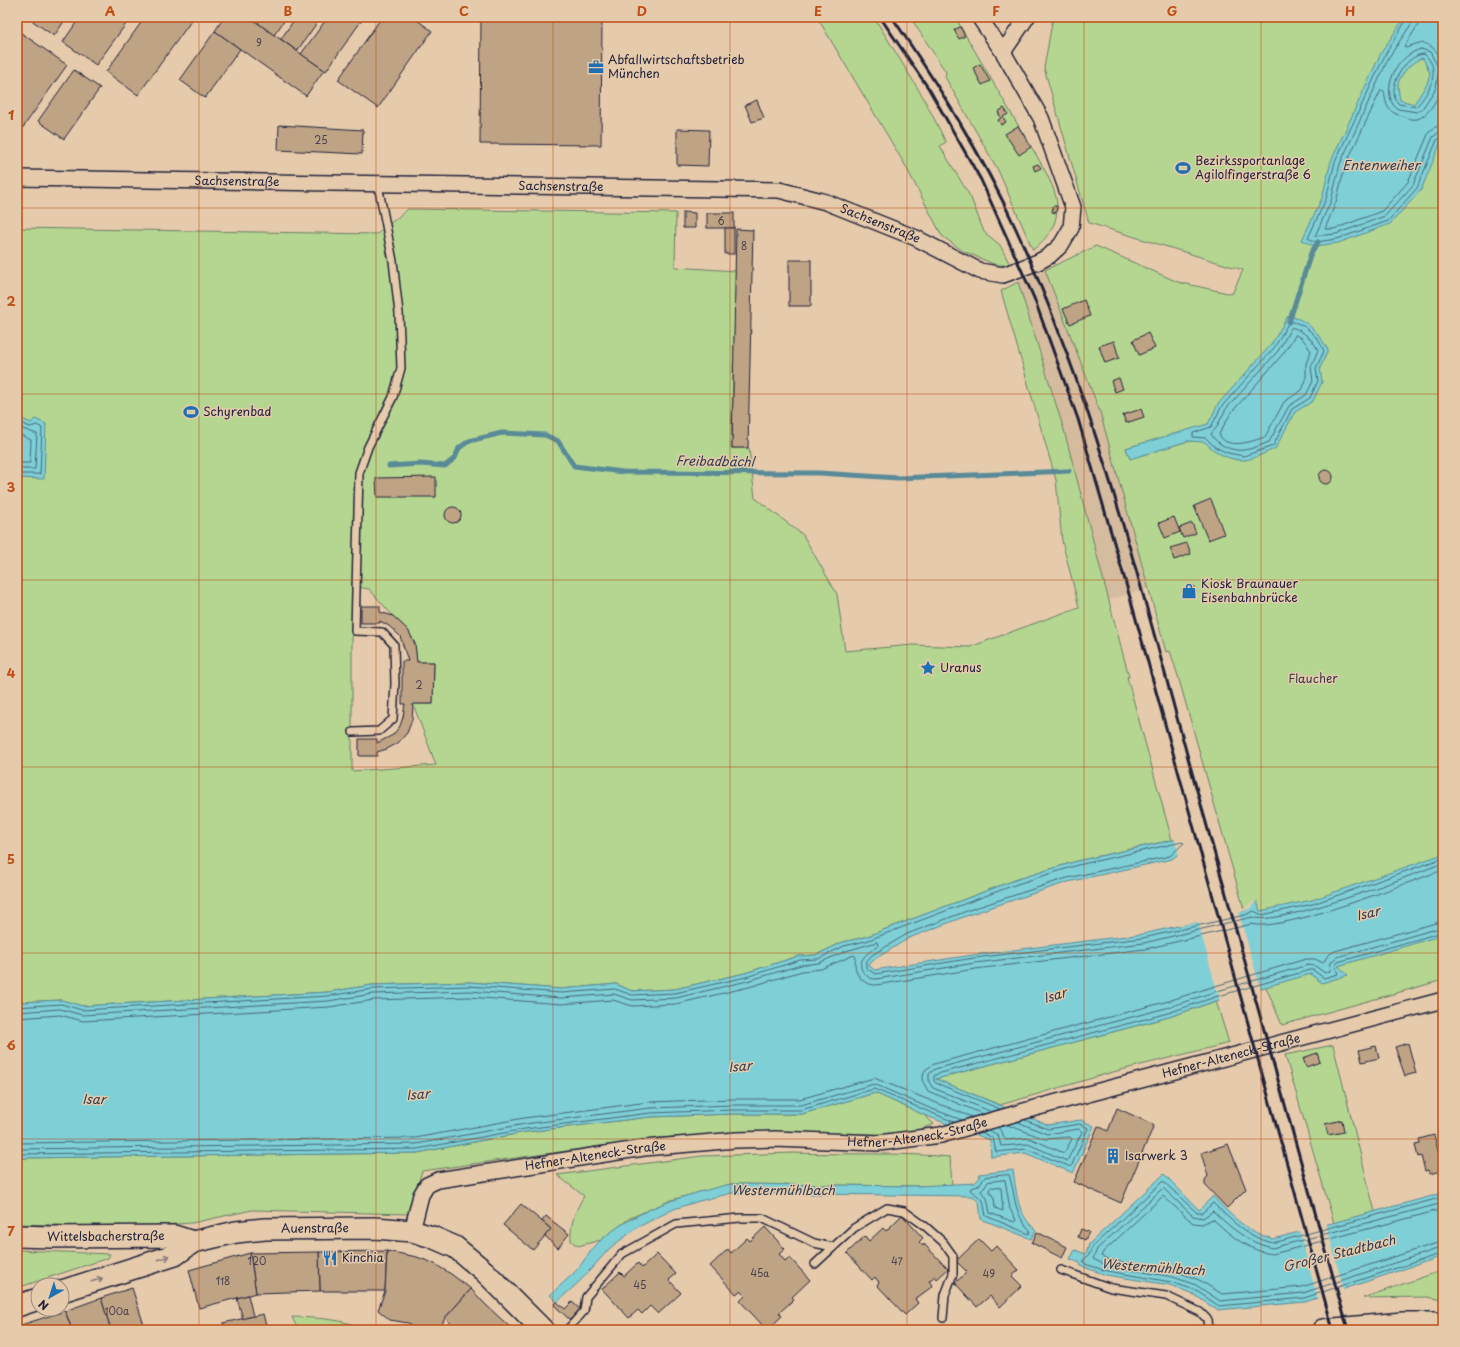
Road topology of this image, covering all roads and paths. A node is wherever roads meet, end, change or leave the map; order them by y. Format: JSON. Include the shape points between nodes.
{"nodes":[{"id":1,"x":979,"y":17,"type":"edge"},
{"id":2,"x":1027,"y":17,"type":"edge"},
{"id":3,"x":1003,"y":52,"type":"junction"},
{"id":4,"x":17,"y":178,"type":"edge"},
{"id":5,"x":378,"y":185,"type":"junction"},
{"id":6,"x":353,"y":732,"type":"dead end"},
{"id":7,"x":1443,"y":1000,"type":"edge"},
{"id":8,"x":412,"y":1231,"type":"junction"},
{"id":9,"x":17,"y":1236,"type":"edge"},
{"id":10,"x":193,"y":1242,"type":"junction"},
{"id":11,"x":833,"y":1247,"type":"junction"},
{"id":12,"x":815,"y":1264,"type":"dead end"},
{"id":13,"x":1061,"y":1270,"type":"dead end"},
{"id":14,"x":70,"y":1288,"type":"edge"},
{"id":15,"x":30,"y":1302,"type":"edge"},
{"id":16,"x":17,"y":1306,"type":"edge"},
{"id":17,"x":943,"y":1318,"type":"dead end"},
{"id":18,"x":1443,"y":1323,"type":"edge"},
{"id":19,"x":544,"y":1330,"type":"edge"},
{"id":20,"x":567,"y":1330,"type":"edge"},
{"id":21,"x":1208,"y":1330,"type":"edge"},
{"id":22,"x":1323,"y":1330,"type":"edge"}],
"edges":[{"from":1,"to":3,"type":"street"},
{"from":2,"to":3,"type":"street"},
{"from":3,"to":5,"type":"street","name":"Sachsenstraße","via":[[1041,118],[1073,208],[1071,228],[1061,244],[1049,256],[1003,275],[980,271],[916,238],[826,202],[779,190]]},
{"from":4,"to":5,"type":"street","name":"Sachsenstraße"},
{"from":5,"to":6,"type":"lane","via":[[393,261],[399,312],[401,368],[393,397],[368,447],[359,473],[355,631],[382,632],[394,645],[395,684],[393,719],[379,731]]},
{"from":7,"to":8,"type":"street","name":"Hefner-Alteneck-Straße","via":[[1035,1108],[955,1132],[880,1143],[775,1139],[644,1148],[438,1180],[427,1185],[421,1195]]},
{"from":8,"to":10,"type":"main road","name":"Auenstraße","via":[[375,1228],[265,1229],[236,1232]]},
{"from":8,"to":19,"type":"main road","name":"Auenstraße","via":[[455,1247],[484,1271]]},
{"from":9,"to":10,"type":"main road","name":"Wittelsbacherstraße","via":[[174,1236]]},
{"from":14,"to":10,"type":"main road","name":"Auenstraße","one_way":true,"via":[[175,1254]]},
{"from":11,"to":12,"type":"lane"},
{"from":11,"to":17,"type":"lane","via":[[854,1228],[887,1208],[904,1211],[926,1226],[943,1242],[952,1256],[954,1274],[945,1295]]},
{"from":11,"to":20,"type":"lane","via":[[814,1243],[762,1218],[676,1224],[622,1254],[586,1297],[584,1311]]},
{"from":13,"to":21,"type":"lane","via":[[1111,1288],[1166,1296],[1200,1312],[1207,1319]]},
{"from":15,"to":16,"type":"main road"},
{"from":18,"to":22,"type":"main road","via":[[1404,1322]]}]}
